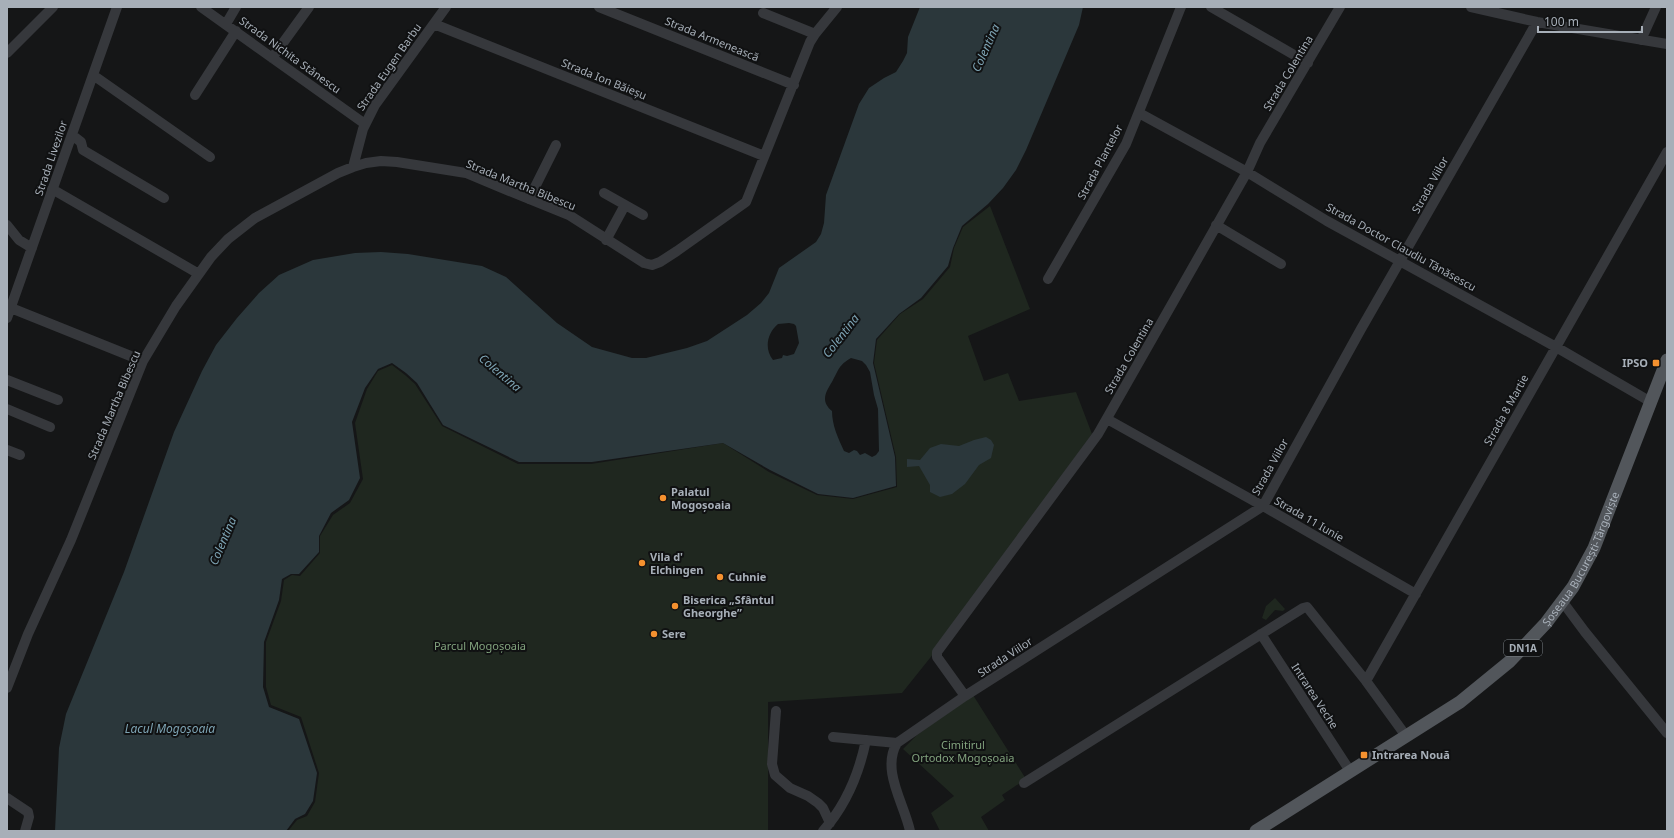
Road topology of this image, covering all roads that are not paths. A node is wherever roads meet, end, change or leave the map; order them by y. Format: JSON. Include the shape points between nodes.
{"nodes":[{"id":1,"x":53,"y":7,"type":"edge"},
{"id":2,"x":117,"y":7,"type":"edge"},
{"id":3,"x":201,"y":7,"type":"edge"},
{"id":4,"x":236,"y":7,"type":"edge"},
{"id":5,"x":309,"y":7,"type":"edge"},
{"id":6,"x":446,"y":7,"type":"edge"},
{"id":7,"x":599,"y":7,"type":"edge"},
{"id":8,"x":837,"y":7,"type":"edge"},
{"id":9,"x":1182,"y":7,"type":"edge"},
{"id":10,"x":1211,"y":7,"type":"edge"},
{"id":11,"x":1340,"y":7,"type":"edge"},
{"id":12,"x":1470,"y":7,"type":"edge"},
{"id":13,"x":1656,"y":7,"type":"edge"},
{"id":14,"x":763,"y":13,"type":"dead end"},
{"id":15,"x":1536,"y":22,"type":"junction"},
{"id":16,"x":226,"y":24,"type":"junction"},
{"id":17,"x":434,"y":24,"type":"junction"},
{"id":18,"x":236,"y":31,"type":"junction"},
{"id":19,"x":814,"y":34,"type":"junction"},
{"id":20,"x":1641,"y":40,"type":"junction"},
{"id":21,"x":1667,"y":44,"type":"edge"},
{"id":22,"x":7,"y":53,"type":"edge"},
{"id":23,"x":272,"y":58,"type":"junction"},
{"id":24,"x":1308,"y":62,"type":"junction"},
{"id":25,"x":93,"y":75,"type":"junction"},
{"id":26,"x":794,"y":85,"type":"junction"},
{"id":27,"x":195,"y":95,"type":"dead end"},
{"id":28,"x":1139,"y":113,"type":"junction"},
{"id":29,"x":365,"y":124,"type":"junction"},
{"id":30,"x":72,"y":135,"type":"junction"},
{"id":31,"x":556,"y":144,"type":"dead end"},
{"id":32,"x":1667,"y":152,"type":"edge"},
{"id":33,"x":764,"y":156,"type":"junction"},
{"id":34,"x":210,"y":157,"type":"dead end"},
{"id":35,"x":353,"y":167,"type":"junction"},
{"id":36,"x":1247,"y":172,"type":"junction"},
{"id":37,"x":52,"y":189,"type":"junction"},
{"id":38,"x":604,"y":193,"type":"dead end"},
{"id":39,"x":164,"y":198,"type":"dead end"},
{"id":40,"x":530,"y":199,"type":"junction"},
{"id":41,"x":625,"y":205,"type":"junction"},
{"id":42,"x":644,"y":215,"type":"dead end"},
{"id":43,"x":7,"y":225,"type":"edge"},
{"id":44,"x":1216,"y":225,"type":"junction"},
{"id":45,"x":606,"y":240,"type":"junction"},
{"id":46,"x":32,"y":248,"type":"junction"},
{"id":47,"x":1400,"y":261,"type":"junction"},
{"id":48,"x":1281,"y":264,"type":"dead end"},
{"id":49,"x":199,"y":274,"type":"junction"},
{"id":50,"x":1048,"y":279,"type":"dead end"},
{"id":51,"x":10,"y":308,"type":"junction"},
{"id":52,"x":7,"y":318,"type":"edge"},
{"id":53,"x":1556,"y":347,"type":"junction"},
{"id":54,"x":1667,"y":360,"type":"edge"},
{"id":55,"x":144,"y":361,"type":"junction"},
{"id":56,"x":7,"y":380,"type":"edge"},
{"id":57,"x":58,"y":400,"type":"dead end"},
{"id":58,"x":1651,"y":402,"type":"junction"},
{"id":59,"x":7,"y":409,"type":"edge"},
{"id":60,"x":1107,"y":419,"type":"junction"},
{"id":61,"x":50,"y":427,"type":"dead end"},
{"id":62,"x":7,"y":450,"type":"edge"},
{"id":63,"x":20,"y":455,"type":"dead end"},
{"id":64,"x":1263,"y":506,"type":"junction"},
{"id":65,"x":1416,"y":594,"type":"junction"},
{"id":66,"x":1562,"y":601,"type":"junction"},
{"id":67,"x":1261,"y":634,"type":"junction"},
{"id":68,"x":1366,"y":681,"type":"junction"},
{"id":69,"x":7,"y":688,"type":"edge"},
{"id":70,"x":965,"y":696,"type":"junction"},
{"id":71,"x":776,"y":711,"type":"dead end"},
{"id":72,"x":1667,"y":733,"type":"edge"},
{"id":73,"x":833,"y":736,"type":"dead end"},
{"id":74,"x":1406,"y":736,"type":"junction"},
{"id":75,"x":866,"y":740,"type":"junction"},
{"id":76,"x":897,"y":743,"type":"junction"},
{"id":77,"x":1350,"y":771,"type":"junction"},
{"id":78,"x":1024,"y":783,"type":"dead end"},
{"id":79,"x":7,"y":798,"type":"edge"},
{"id":80,"x":827,"y":827,"type":"edge"},
{"id":81,"x":25,"y":831,"type":"edge"},
{"id":82,"x":910,"y":831,"type":"edge"},
{"id":83,"x":1256,"y":831,"type":"edge"}],
"edges":[{"from":1,"to":22,"type":"street"},
{"from":2,"to":25,"type":"street","name":"Strada Livezilor"},
{"from":3,"to":16,"type":"street","name":"Strada Nichita Stănescu"},
{"from":4,"to":16,"type":"street"},
{"from":5,"to":23,"type":"street"},
{"from":6,"to":17,"type":"street","name":"Strada Eugen Barbu"},
{"from":7,"to":26,"type":"street","name":"Strada Armenească"},
{"from":8,"to":19,"type":"street","name":"Strada Martha Bibescu"},
{"from":9,"to":28,"type":"street","name":"Strada Plantelor"},
{"from":10,"to":24,"type":"street"},
{"from":11,"to":24,"type":"street","name":"Strada Colentina"},
{"from":12,"to":15,"type":"street"},
{"from":13,"to":20,"type":"street"},
{"from":14,"to":19,"type":"street"},
{"from":15,"to":20,"type":"street"},
{"from":15,"to":47,"type":"street","name":"Strada Viilor"},
{"from":16,"to":18,"type":"street","name":"Strada Nichita Stănescu"},
{"from":17,"to":29,"type":"street","name":"Strada Eugen Barbu","via":[[375,105]]},
{"from":17,"to":33,"type":"street","name":"Strada Ion Băieșu"},
{"from":18,"to":23,"type":"street","name":"Strada Nichita Stănescu"},
{"from":18,"to":27,"type":"street"},
{"from":19,"to":26,"type":"street","name":"Strada Martha Bibescu"},
{"from":20,"to":21,"type":"street"},
{"from":23,"to":29,"type":"street","name":"Strada Nichita Stănescu"},
{"from":24,"to":36,"type":"street","name":"Strada Colentina","via":[[1260,142]]},
{"from":25,"to":30,"type":"street","name":"Strada Livezilor"},
{"from":25,"to":34,"type":"street"},
{"from":26,"to":33,"type":"street","name":"Strada Martha Bibescu"},
{"from":28,"to":36,"type":"street","name":"Strada Doctor Claudiu Tănăsescu"},
{"from":28,"to":50,"type":"street","name":"Strada Plantelor","via":[[1126,144]]},
{"from":29,"to":35,"type":"street","name":"Strada Eugen Barbu"},
{"from":30,"to":37,"type":"street","name":"Strada Livezilor"},
{"from":30,"to":39,"type":"street","via":[[82,142],[83,150]]},
{"from":31,"to":40,"type":"street"},
{"from":32,"to":53,"type":"street","name":"Strada 8 Martie"},
{"from":33,"to":45,"type":"street","name":"Strada Martha Bibescu","via":[[746,202],[660,262],[652,265],[644,263]]},
{"from":35,"to":40,"type":"street","name":"Strada Martha Bibescu","via":[[381,160],[466,173]]},
{"from":35,"to":49,"type":"street","name":"Strada Martha Bibescu","via":[[255,218],[228,239]]},
{"from":36,"to":44,"type":"street","name":"Strada Colentina"},
{"from":36,"to":47,"type":"street","name":"Strada Doctor Claudiu Tănăsescu"},
{"from":37,"to":46,"type":"street","name":"Strada Livezilor"},
{"from":37,"to":49,"type":"street"},
{"from":38,"to":41,"type":"street"},
{"from":40,"to":45,"type":"street","name":"Strada Martha Bibescu","via":[[569,215]]},
{"from":41,"to":42,"type":"street"},
{"from":41,"to":45,"type":"street"},
{"from":43,"to":46,"type":"street","via":[[20,240]]},
{"from":44,"to":48,"type":"street"},
{"from":44,"to":60,"type":"street","name":"Strada Colentina"},
{"from":46,"to":51,"type":"street","name":"Strada Livezilor"},
{"from":47,"to":53,"type":"street","name":"Strada Doctor Claudiu Tănăsescu"},
{"from":47,"to":64,"type":"street","name":"Strada Viilor"},
{"from":49,"to":55,"type":"street","name":"Strada Martha Bibescu","via":[[176,306]]},
{"from":51,"to":52,"type":"street","name":"Strada Livezilor"},
{"from":51,"to":55,"type":"street"},
{"from":53,"to":58,"type":"street","name":"Strada Doctor Claudiu Tănăsescu"},
{"from":53,"to":65,"type":"street","name":"Strada 8 Martie"},
{"from":54,"to":58,"type":"main road","name":"Șoseaua București-Târgoviște","number":"DN1A"},
{"from":55,"to":69,"type":"street","name":"Strada Martha Bibescu"},
{"from":56,"to":57,"type":"street"},
{"from":58,"to":66,"type":"main road","name":"Șoseaua București-Târgoviște","number":"DN1A","via":[[1594,548],[1573,587]]},
{"from":59,"to":61,"type":"street"},
{"from":60,"to":64,"type":"street","name":"Strada 11 Iunie"},
{"from":60,"to":70,"type":"street","name":"Strada Colentina","via":[[937,652],[937,656]]},
{"from":62,"to":63,"type":"street"},
{"from":64,"to":65,"type":"street","name":"Strada 11 Iunie"},
{"from":64,"to":70,"type":"street","name":"Strada Viilor"},
{"from":65,"to":68,"type":"street","name":"Strada 8 Martie"},
{"from":66,"to":72,"type":"street","via":[[1584,632]]},
{"from":66,"to":74,"type":"main road","name":"Șoseaua București-Târgoviște","number":"DN1A","via":[[1528,642],[1491,678],[1460,702]]},
{"from":67,"to":68,"type":"street","via":[[1307,607]]},
{"from":67,"to":77,"type":"street","name":"Intrarea Veche"},
{"from":67,"to":78,"type":"street"},
{"from":68,"to":74,"type":"street"},
{"from":70,"to":76,"type":"street","name":"Strada Viilor"},
{"from":71,"to":80,"type":"street","via":[[772,764],[776,775],[790,788],[808,796],[823,808]]},
{"from":73,"to":75,"type":"street"},
{"from":74,"to":77,"type":"main road","name":"Șoseaua București-Târgoviște","number":"DN1A"},
{"from":75,"to":76,"type":"street"},
{"from":75,"to":80,"type":"street","via":[[855,782]]},
{"from":76,"to":82,"type":"street","via":[[892,754],[893,778]]},
{"from":77,"to":83,"type":"main road","name":"Șoseaua București-Târgoviște","number":"DN1A"},
{"from":79,"to":81,"type":"street","via":[[28,812]]}]}
